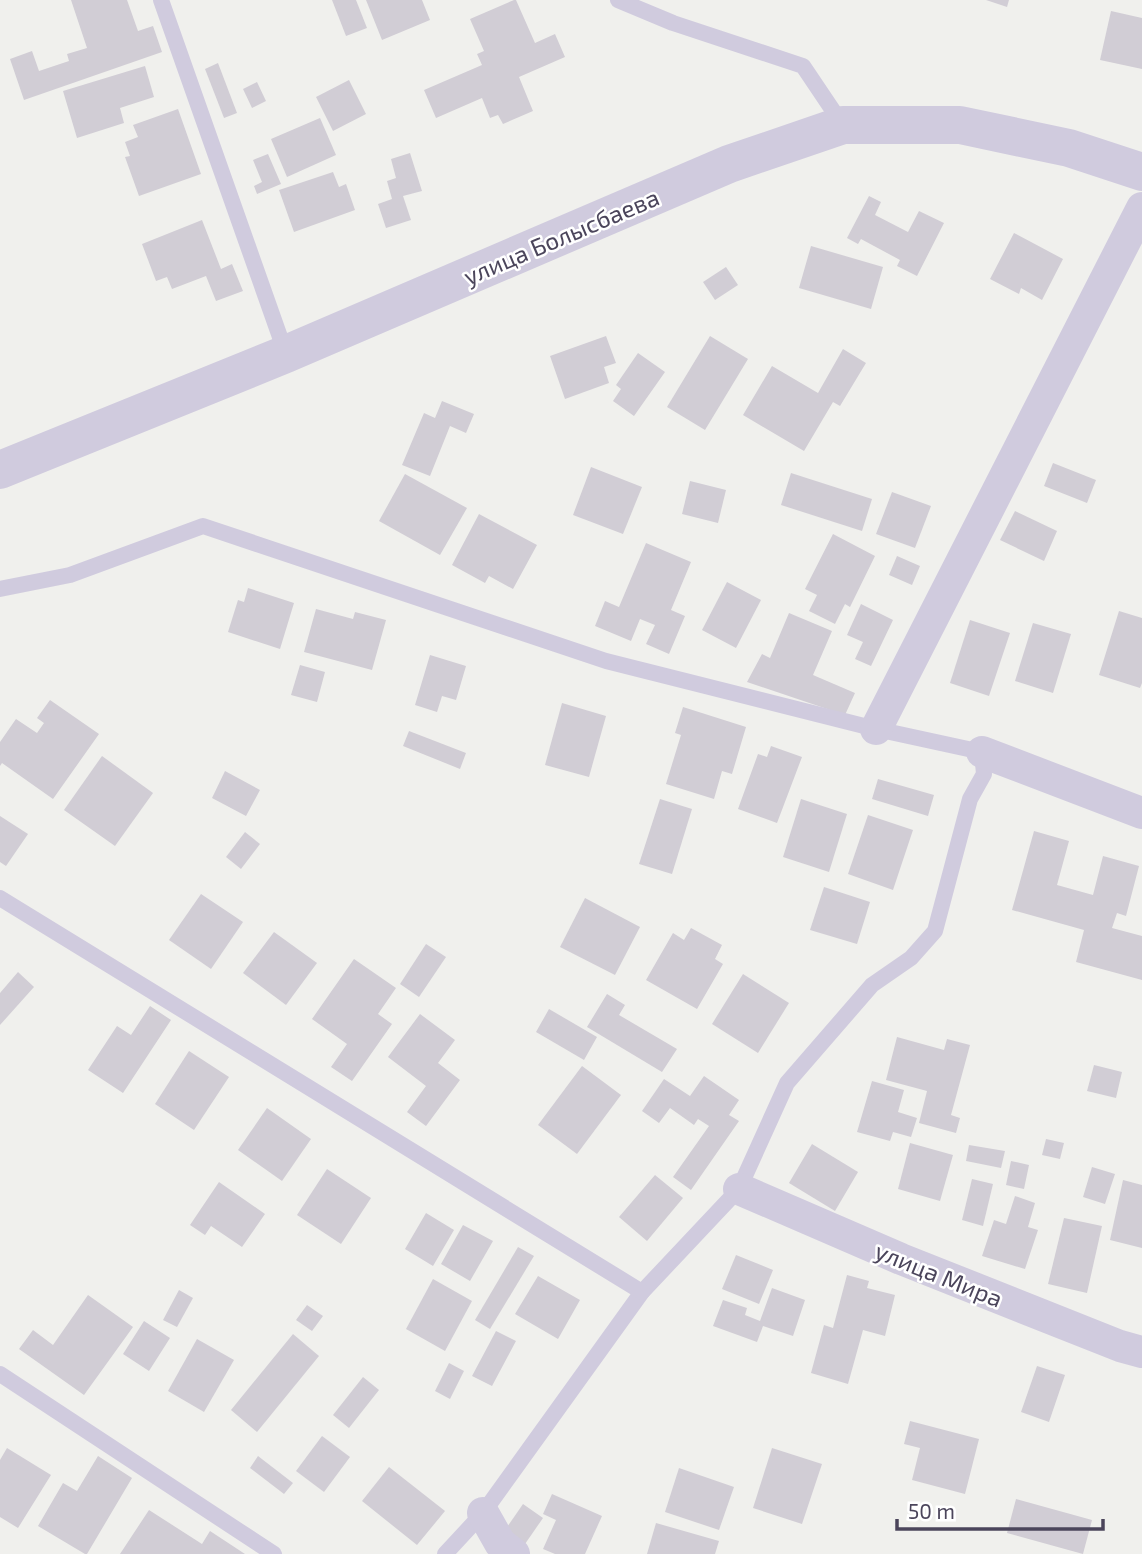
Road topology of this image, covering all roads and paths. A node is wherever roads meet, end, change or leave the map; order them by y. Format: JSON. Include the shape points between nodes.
{"nodes":[{"id":1,"x":161,"y":0,"type":"edge"},
{"id":2,"x":618,"y":0,"type":"edge"},
{"id":3,"x":843,"y":125,"type":"junction"},
{"id":4,"x":1142,"y":172,"type":"edge"},
{"id":5,"x":1142,"y":208,"type":"edge"},
{"id":6,"x":286,"y":354,"type":"junction"},
{"id":7,"x":0,"y":470,"type":"edge"},
{"id":8,"x":0,"y":589,"type":"edge"},
{"id":9,"x":876,"y":729,"type":"junction"},
{"id":10,"x":982,"y":752,"type":"junction"},
{"id":11,"x":1142,"y":813,"type":"edge"},
{"id":12,"x":0,"y":898,"type":"edge"},
{"id":13,"x":738,"y":1189,"type":"junction"},
{"id":14,"x":642,"y":1292,"type":"junction"},
{"id":15,"x":1142,"y":1352,"type":"edge"},
{"id":16,"x":0,"y":1374,"type":"edge"},
{"id":17,"x":484,"y":1513,"type":"junction"},
{"id":18,"x":274,"y":1554,"type":"edge"},
{"id":19,"x":444,"y":1554,"type":"edge"},
{"id":20,"x":514,"y":1554,"type":"edge"}],
"edges":[{"from":1,"to":6,"type":"lane"},
{"from":2,"to":3,"type":"lane","via":[[803,66]]},
{"from":3,"to":4,"type":"street","name":"улица Болысбаева","via":[[960,125],[1069,148]]},
{"from":3,"to":6,"type":"street","name":"улица Болысбаева","via":[[729,164]]},
{"from":5,"to":9,"type":"street"},
{"from":6,"to":7,"type":"street","name":"улица Болысбаева"},
{"from":8,"to":9,"type":"lane","via":[[70,575],[203,526],[606,661]]},
{"from":9,"to":10,"type":"lane"},
{"from":10,"to":11,"type":"street"},
{"from":10,"to":13,"type":"lane","via":[[984,774],[970,799],[935,931],[911,958],[872,985],[787,1083]]},
{"from":12,"to":14,"type":"lane"},
{"from":13,"to":14,"type":"lane"},
{"from":13,"to":15,"type":"street","name":"улица Мира","via":[[901,1259]]},
{"from":14,"to":17,"type":"lane"},
{"from":16,"to":18,"type":"lane"},
{"from":17,"to":19,"type":"lane"},
{"from":17,"to":20,"type":"street","via":[[500,1543]]}]}
